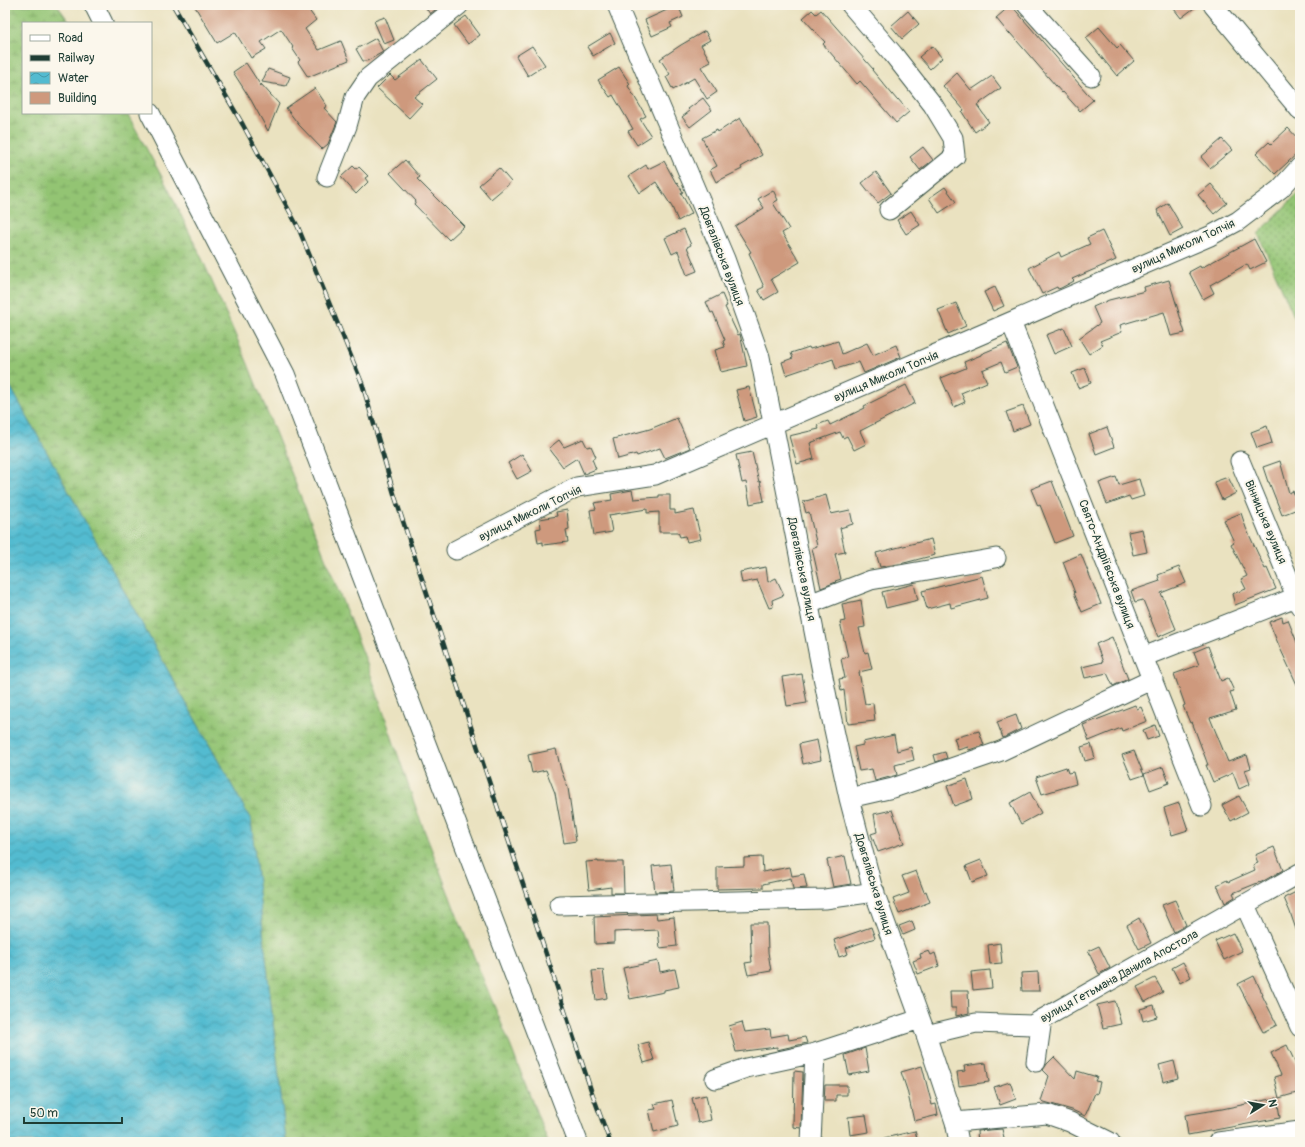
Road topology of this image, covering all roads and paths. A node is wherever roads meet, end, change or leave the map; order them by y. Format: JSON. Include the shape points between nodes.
{"nodes":[{"id":1,"x":94,"y":5,"type":"edge"},
{"id":2,"x":459,"y":5,"type":"edge"},
{"id":3,"x":617,"y":5,"type":"edge"},
{"id":4,"x":851,"y":5,"type":"edge"},
{"id":5,"x":1027,"y":5,"type":"edge"},
{"id":6,"x":1213,"y":5,"type":"edge"},
{"id":7,"x":102,"y":22,"type":"edge"},
{"id":8,"x":1091,"y":76,"type":"dead end"},
{"id":9,"x":1300,"y":110,"type":"edge"},
{"id":10,"x":151,"y":114,"type":"edge"},
{"id":11,"x":1300,"y":167,"type":"edge"},
{"id":12,"x":327,"y":177,"type":"dead end"},
{"id":13,"x":889,"y":210,"type":"dead end"},
{"id":14,"x":1012,"y":322,"type":"junction"},
{"id":15,"x":773,"y":424,"type":"junction"},
{"id":16,"x":1240,"y":462,"type":"dead end"},
{"id":17,"x":456,"y":550,"type":"dead end"},
{"id":18,"x":996,"y":558,"type":"dead end"},
{"id":19,"x":1298,"y":601,"type":"edge"},
{"id":20,"x":809,"y":604,"type":"junction"},
{"id":21,"x":1143,"y":657,"type":"junction"},
{"id":22,"x":1153,"y":679,"type":"junction"},
{"id":23,"x":849,"y":798,"type":"junction"},
{"id":24,"x":1202,"y":806,"type":"dead end"},
{"id":25,"x":1300,"y":873,"type":"edge"},
{"id":26,"x":875,"y":892,"type":"junction"},
{"id":27,"x":559,"y":905,"type":"dead end"},
{"id":28,"x":1245,"y":905,"type":"junction"},
{"id":29,"x":1042,"y":1019,"type":"junction"},
{"id":30,"x":923,"y":1027,"type":"junction"},
{"id":31,"x":1300,"y":1027,"type":"edge"},
{"id":32,"x":815,"y":1053,"type":"junction"},
{"id":33,"x":1036,"y":1062,"type":"dead end"},
{"id":34,"x":716,"y":1079,"type":"dead end"},
{"id":35,"x":955,"y":1122,"type":"junction"},
{"id":36,"x":1300,"y":1131,"type":"edge"},
{"id":37,"x":578,"y":1142,"type":"edge"},
{"id":38,"x":811,"y":1142,"type":"edge"},
{"id":39,"x":959,"y":1142,"type":"edge"},
{"id":40,"x":1110,"y":1142,"type":"edge"},
{"id":41,"x":1218,"y":1142,"type":"edge"}],
"edges":[{"from":1,"to":7,"type":"street"},
{"from":2,"to":12,"type":"street","via":[[368,78],[355,97],[347,126]]},
{"from":3,"to":15,"type":"street","name":"Довгалівська вулиця","via":[[725,259],[760,357]]},
{"from":4,"to":13,"type":"street","via":[[933,105],[953,138],[955,156]]},
{"from":5,"to":8,"type":"street"},
{"from":6,"to":9,"type":"street"},
{"from":10,"to":37,"type":"street","via":[[285,374]]},
{"from":11,"to":14,"type":"street","name":"вулиця Миколи Топчія","via":[[1280,189],[1233,224]]},
{"from":14,"to":15,"type":"street","name":"вулиця Миколи Топчія"},
{"from":14,"to":21,"type":"street","name":"Свято-Андріївська вулиця"},
{"from":15,"to":17,"type":"street","name":"вулиця Миколи Топчія","via":[[655,475],[578,487]]},
{"from":15,"to":20,"type":"street","name":"Довгалівська вулиця"},
{"from":16,"to":19,"type":"street","name":"Вінницька вулиця"},
{"from":18,"to":20,"type":"street","via":[[871,580]]},
{"from":19,"to":21,"type":"street"},
{"from":20,"to":23,"type":"street","name":"Довгалівська вулиця"},
{"from":21,"to":22,"type":"street","name":"Свято-Андріївська вулиця"},
{"from":22,"to":23,"type":"street","via":[[1001,751],[893,788]]},
{"from":22,"to":24,"type":"street","name":"Свято-Андріївська вулиця"},
{"from":23,"to":26,"type":"street","name":"Довгалівська вулиця"},
{"from":25,"to":28,"type":"street","name":"вулиця Гетьмана Данила Апостола"},
{"from":26,"to":27,"type":"street","via":[[825,899]]},
{"from":26,"to":30,"type":"street","name":"Довгалівська вулиця"},
{"from":28,"to":29,"type":"street","name":"вулиця Гетьмана Данила Апостола"},
{"from":28,"to":31,"type":"street"},
{"from":29,"to":30,"type":"street","name":"вулиця Гетьмана Данила Апостола","via":[[1032,1025],[976,1023]]},
{"from":29,"to":33,"type":"street"},
{"from":30,"to":32,"type":"street","name":"вулиця Гетьмана Данила Апостола"},
{"from":30,"to":35,"type":"street","name":"Довгалівська вулиця"},
{"from":32,"to":34,"type":"street","name":"вулиця Гетьмана Данила Апостола","via":[[746,1068]]},
{"from":32,"to":38,"type":"street"},
{"from":35,"to":39,"type":"street","name":"Довгалівська вулиця"},
{"from":35,"to":40,"type":"street","via":[[1047,1114],[1070,1122]]},
{"from":36,"to":41,"type":"street"}]}
